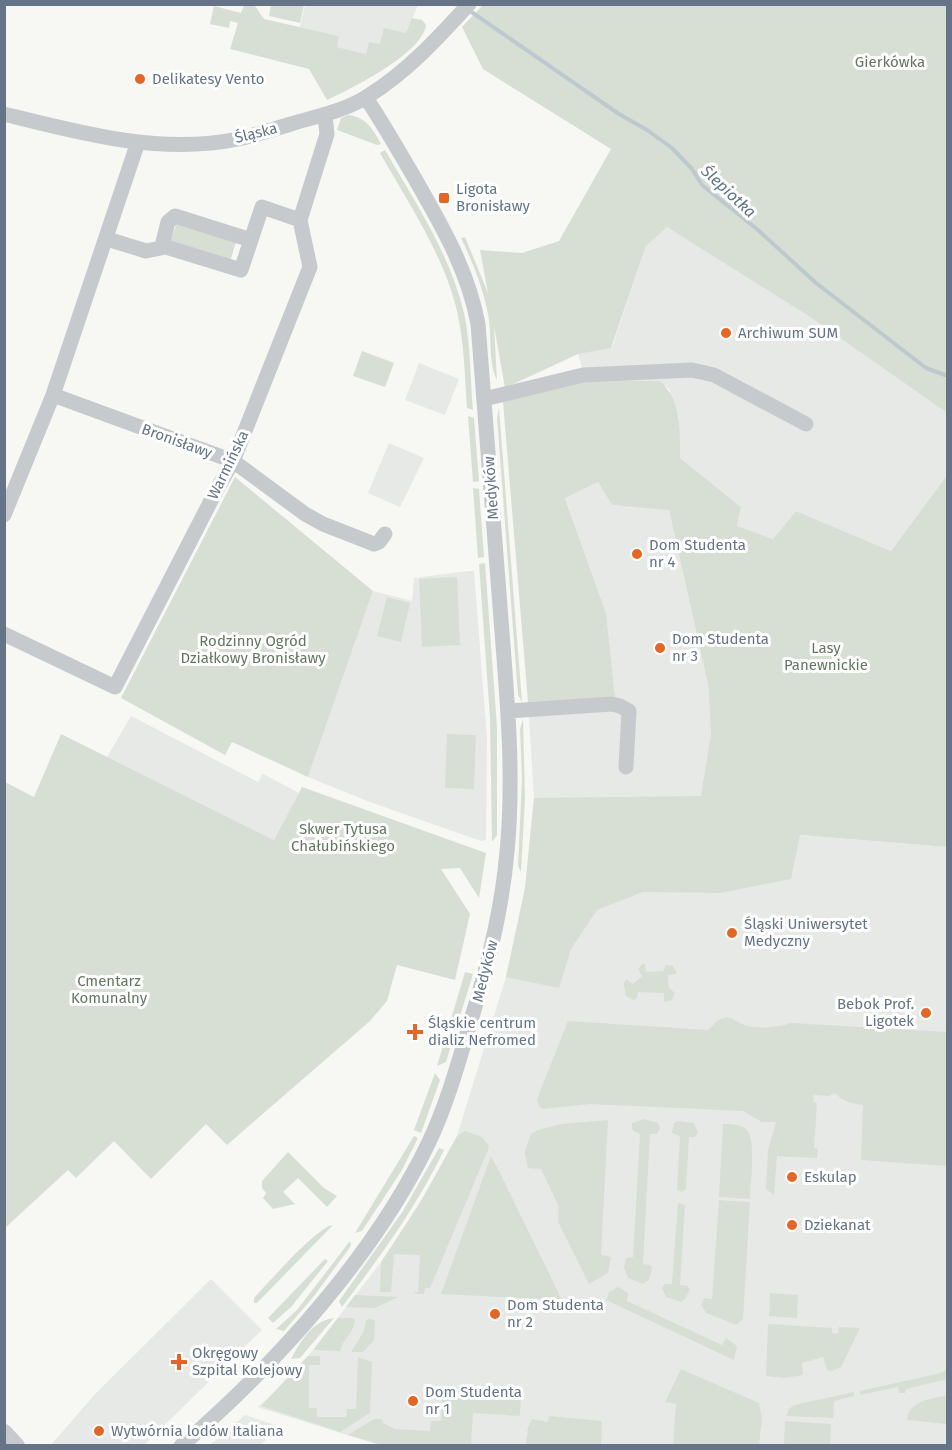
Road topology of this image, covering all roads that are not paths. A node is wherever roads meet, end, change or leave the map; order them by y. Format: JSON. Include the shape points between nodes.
{"nodes":[{"id":1,"x":469,"y":4,"type":"edge"},
{"id":2,"x":366,"y":98,"type":"junction"},
{"id":3,"x":4,"y":114,"type":"edge"},
{"id":4,"x":325,"y":115,"type":"junction"},
{"id":5,"x":138,"y":142,"type":"junction"},
{"id":6,"x":300,"y":220,"type":"junction"},
{"id":7,"x":107,"y":239,"type":"junction"},
{"id":8,"x":251,"y":240,"type":"junction"},
{"id":9,"x":162,"y":246,"type":"junction"},
{"id":10,"x":53,"y":395,"type":"junction"},
{"id":11,"x":484,"y":399,"type":"junction"},
{"id":12,"x":806,"y":424,"type":"dead end"},
{"id":13,"x":233,"y":461,"type":"junction"},
{"id":14,"x":4,"y":515,"type":"edge"},
{"id":15,"x":386,"y":534,"type":"dead end"},
{"id":16,"x":4,"y":634,"type":"edge"},
{"id":17,"x":508,"y":711,"type":"junction"},
{"id":18,"x":626,"y":766,"type":"dead end"},
{"id":19,"x":4,"y":1433,"type":"edge"},
{"id":20,"x":16,"y":1446,"type":"edge"},
{"id":21,"x":181,"y":1446,"type":"edge"}],
"edges":[{"from":1,"to":2,"type":"street","name":"Śląska","via":[[414,61]]},
{"from":2,"to":4,"type":"street","name":"Śląska"},
{"from":2,"to":11,"type":"street","name":"Medyków","via":[[441,225],[466,278],[478,324]]},
{"from":3,"to":5,"type":"street","name":"Śląska","via":[[80,133]]},
{"from":4,"to":5,"type":"street","name":"Śląska","via":[[237,139],[178,144]]},
{"from":4,"to":6,"type":"street","name":"Warmińska","via":[[327,134]]},
{"from":5,"to":7,"type":"street"},
{"from":6,"to":8,"type":"street","via":[[262,207]]},
{"from":6,"to":13,"type":"street","name":"Warmińska","via":[[310,267]]},
{"from":7,"to":9,"type":"street","via":[[146,251]]},
{"from":7,"to":10,"type":"street"},
{"from":8,"to":9,"type":"street","via":[[175,216],[168,222]]},
{"from":8,"to":9,"type":"street","via":[[241,270]]},
{"from":10,"to":13,"type":"street","name":"Bronisławy"},
{"from":10,"to":14,"type":"street"},
{"from":11,"to":12,"type":"street","via":[[583,375],[692,370],[714,375]]},
{"from":11,"to":17,"type":"street","name":"Medyków"},
{"from":13,"to":15,"type":"street","name":"Bronisławy","via":[[323,524],[374,544]]},
{"from":13,"to":16,"type":"street","name":"Warmińska","via":[[115,687]]},
{"from":17,"to":18,"type":"street","via":[[620,706],[629,711]]},
{"from":17,"to":21,"type":"street","name":"Medyków","via":[[510,805],[503,891],[482,985],[430,1140],[408,1182],[321,1304],[278,1353]]},
{"from":19,"to":20,"type":"street"}]}
